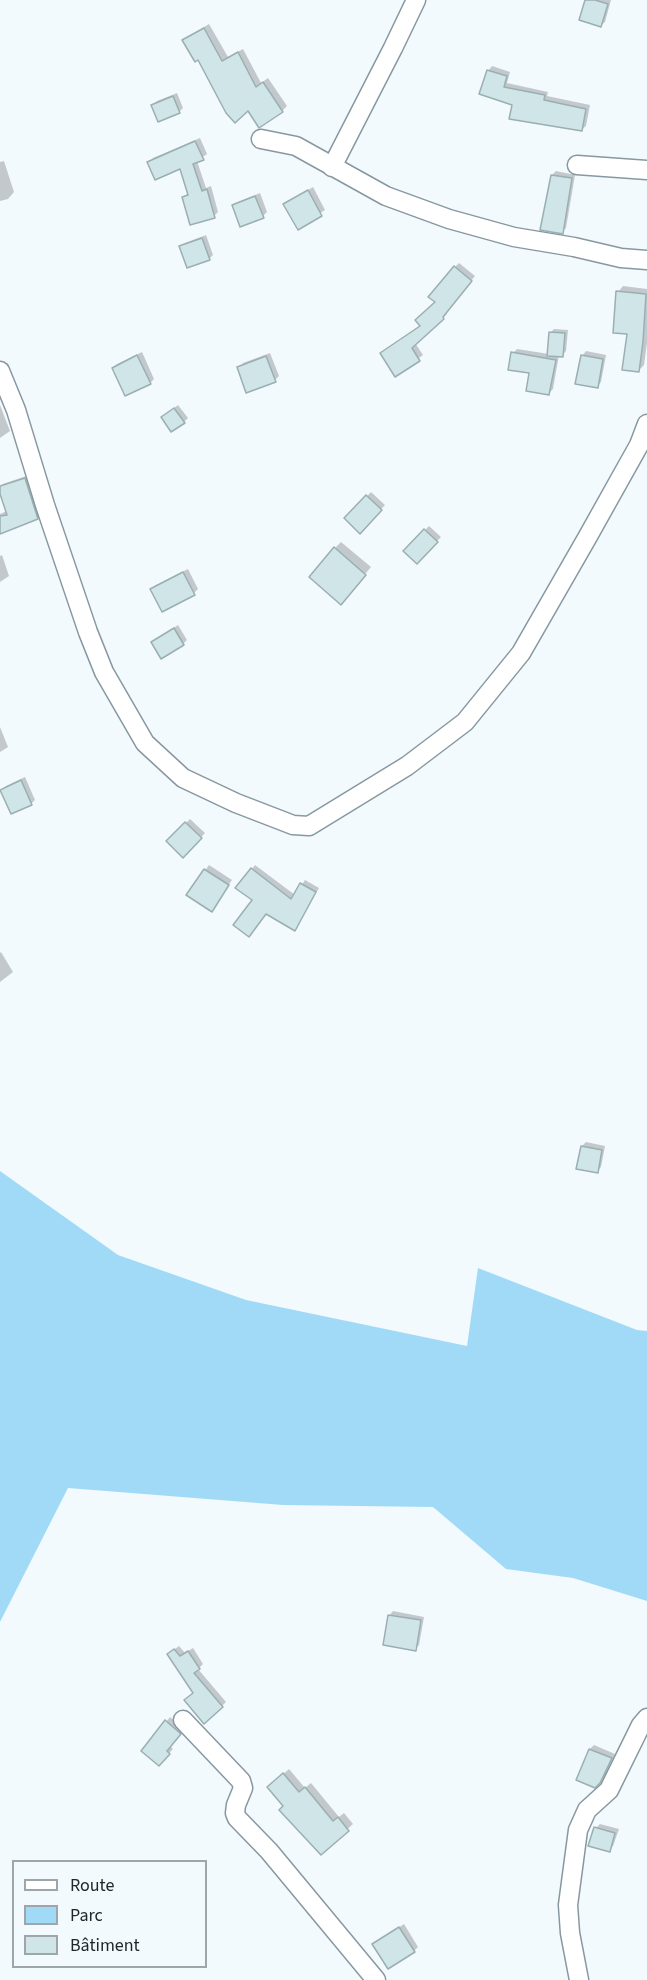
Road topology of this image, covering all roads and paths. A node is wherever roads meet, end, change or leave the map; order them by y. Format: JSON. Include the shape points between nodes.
{"nodes":[{"id":1,"x":416,"y":0,"type":"edge"},
{"id":2,"x":261,"y":139,"type":"dead end"},
{"id":3,"x":577,"y":165,"type":"dead end"},
{"id":4,"x":332,"y":167,"type":"junction"},
{"id":5,"x":647,"y":170,"type":"edge"},
{"id":6,"x":647,"y":260,"type":"edge"},
{"id":7,"x":0,"y":371,"type":"edge"},
{"id":8,"x":647,"y":424,"type":"edge"},
{"id":9,"x":647,"y":1718,"type":"edge"},
{"id":10,"x":183,"y":1720,"type":"dead end"},
{"id":11,"x":376,"y":1980,"type":"edge"},
{"id":12,"x":579,"y":1980,"type":"edge"}],
"edges":[{"from":1,"to":4,"type":"street"},
{"from":2,"to":4,"type":"street","via":[[296,146]]},
{"from":3,"to":5,"type":"street"},
{"from":4,"to":6,"type":"street","via":[[386,196],[449,219],[514,237]]},
{"from":7,"to":8,"type":"street","via":[[92,642],[104,672],[145,743],[183,777],[293,825],[309,826],[407,766],[465,722],[521,653],[605,507]]},
{"from":9,"to":12,"type":"street","via":[[609,1790],[587,1810],[578,1830],[568,1905]]},
{"from":10,"to":11,"type":"street","via":[[241,1781],[237,1818]]}]}
